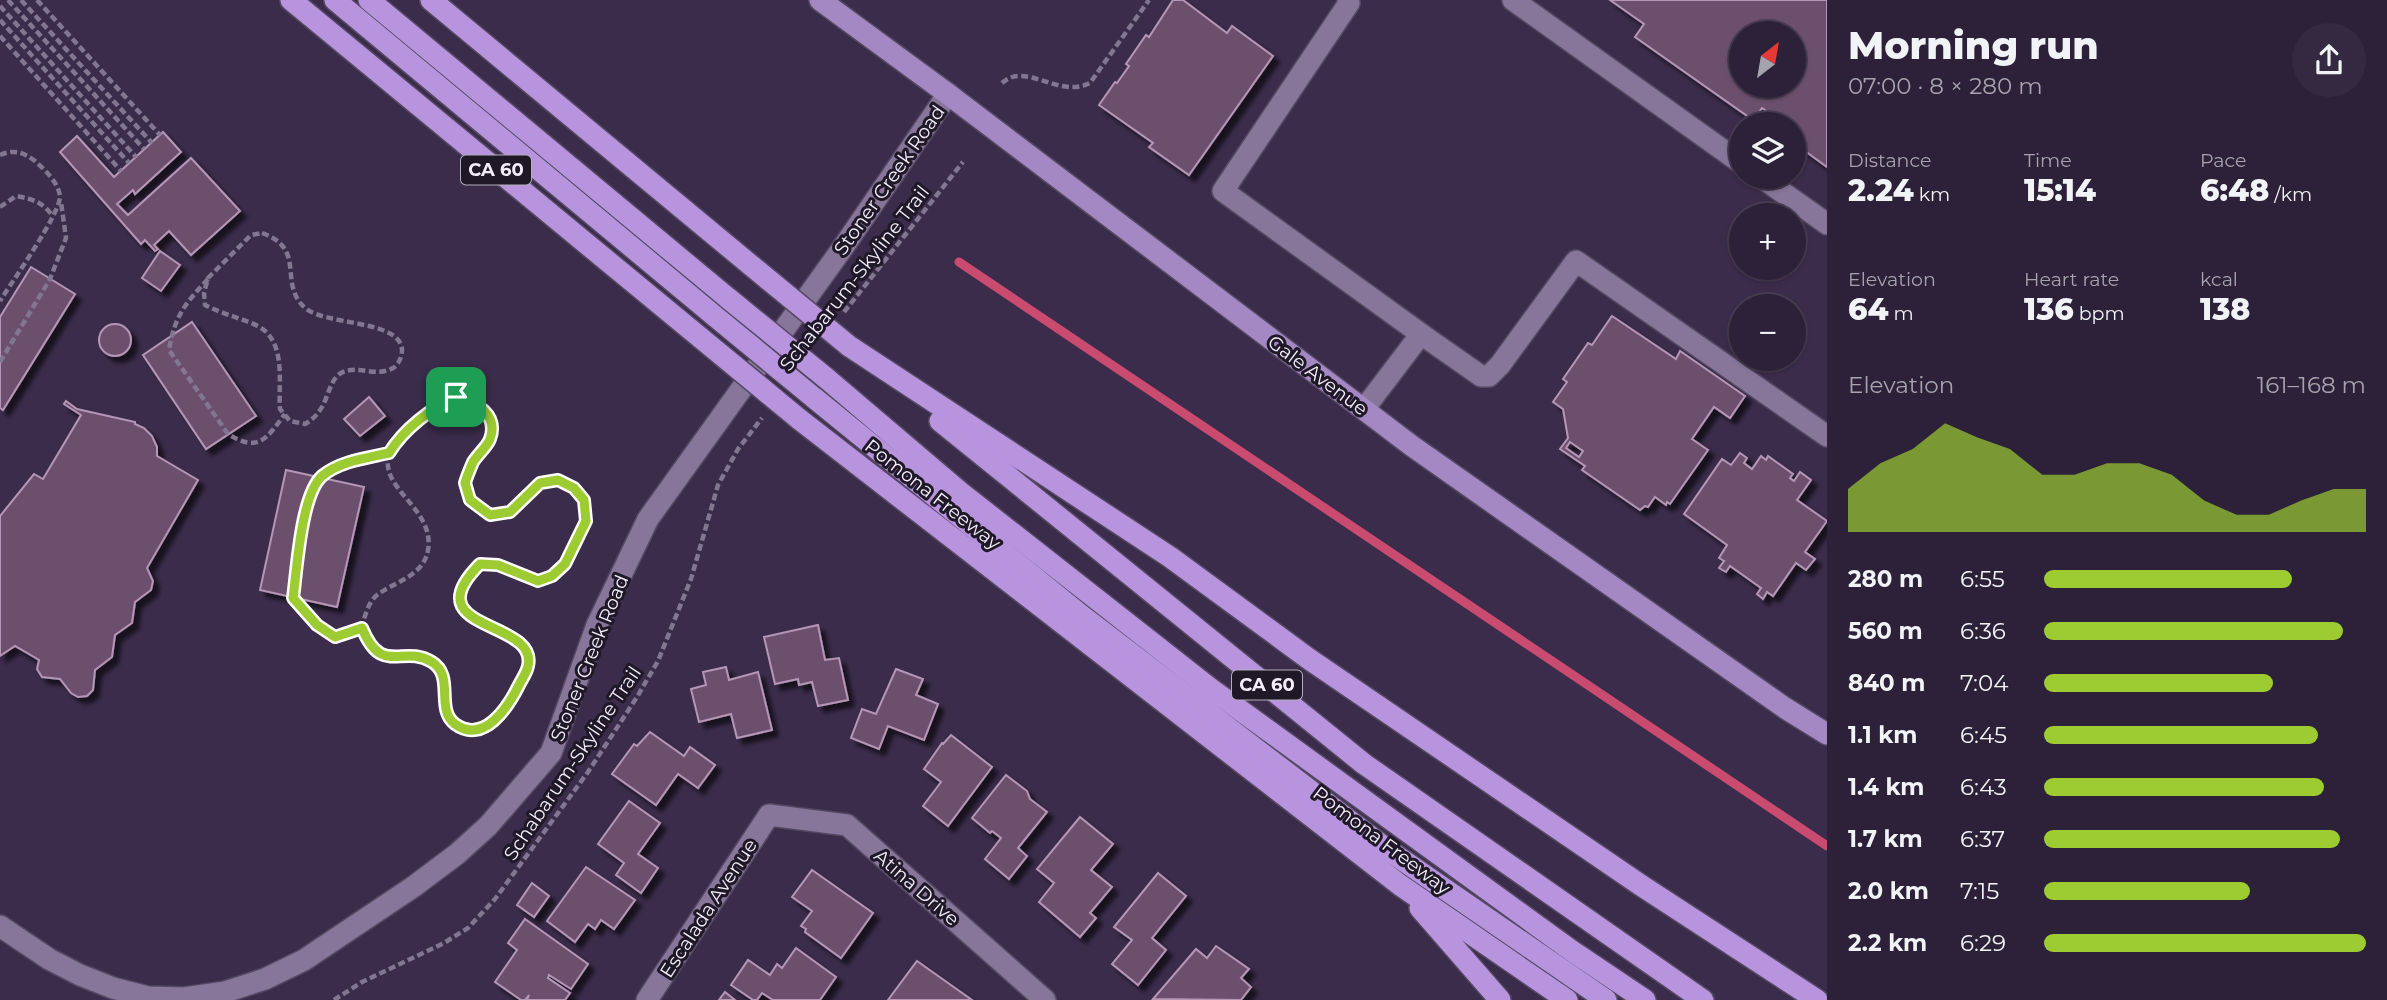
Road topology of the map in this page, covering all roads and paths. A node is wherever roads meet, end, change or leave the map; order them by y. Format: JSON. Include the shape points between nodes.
{"nodes":[{"id":1,"x":8,"y":0,"type":"edge"},
{"id":2,"x":21,"y":0,"type":"edge"},
{"id":3,"x":37,"y":0,"type":"edge"},
{"id":4,"x":291,"y":0,"type":"edge"},
{"id":5,"x":335,"y":0,"type":"edge"},
{"id":6,"x":369,"y":0,"type":"edge"},
{"id":7,"x":431,"y":0,"type":"edge"},
{"id":8,"x":820,"y":0,"type":"edge"},
{"id":9,"x":1149,"y":0,"type":"edge"},
{"id":10,"x":1348,"y":0,"type":"edge"},
{"id":11,"x":1513,"y":0,"type":"edge"},
{"id":12,"x":0,"y":6,"type":"edge"},
{"id":13,"x":0,"y":20,"type":"edge"},
{"id":14,"x":0,"y":36,"type":"edge"},
{"id":15,"x":1002,"y":83,"type":"dead end"},
{"id":16,"x":948,"y":94,"type":"junction"},
{"id":17,"x":160,"y":135,"type":"dead end"},
{"id":18,"x":152,"y":143,"type":"dead end"},
{"id":19,"x":144,"y":149,"type":"dead end"},
{"id":20,"x":1729,"y":154,"type":"edge"},
{"id":21,"x":0,"y":155,"type":"edge"},
{"id":22,"x":136,"y":156,"type":"dead end"},
{"id":23,"x":963,"y":162,"type":"dead end"},
{"id":24,"x":129,"y":163,"type":"dead end"},
{"id":25,"x":121,"y":171,"type":"dead end"},
{"id":26,"x":1778,"y":189,"type":"edge"},
{"id":27,"x":60,"y":199,"type":"junction"},
{"id":28,"x":0,"y":207,"type":"edge"},
{"id":29,"x":53,"y":216,"type":"junction"},
{"id":30,"x":1827,"y":224,"type":"edge"},
{"id":31,"x":208,"y":278,"type":"junction"},
{"id":32,"x":0,"y":301,"type":"edge"},
{"id":33,"x":839,"y":318,"type":"dead end"},
{"id":34,"x":1421,"y":334,"type":"junction"},
{"id":35,"x":849,"y":346,"type":"junction"},
{"id":36,"x":0,"y":362,"type":"edge"},
{"id":37,"x":1364,"y":409,"type":"junction"},
{"id":38,"x":285,"y":415,"type":"junction"},
{"id":39,"x":764,"y":416,"type":"dead end"},
{"id":40,"x":1827,"y":436,"type":"edge"},
{"id":41,"x":389,"y":453,"type":"junction"},
{"id":42,"x":362,"y":628,"type":"junction"},
{"id":43,"x":1827,"y":734,"type":"edge"},
{"id":44,"x":769,"y":816,"type":"joint"},
{"id":45,"x":1400,"y":885,"type":"junction"},
{"id":46,"x":0,"y":926,"type":"edge"},
{"id":47,"x":184,"y":999,"type":"edge"},
{"id":48,"x":334,"y":1000,"type":"edge"},
{"id":49,"x":647,"y":1000,"type":"edge"},
{"id":50,"x":1045,"y":1000,"type":"edge"},
{"id":51,"x":1500,"y":1000,"type":"edge"},
{"id":52,"x":1567,"y":1000,"type":"edge"},
{"id":53,"x":1606,"y":1000,"type":"edge"},
{"id":54,"x":1645,"y":1000,"type":"edge"},
{"id":55,"x":1703,"y":1000,"type":"edge"},
{"id":56,"x":1817,"y":1000,"type":"edge"}],
"edges":[{"from":1,"to":19,"type":"path"},
{"from":2,"to":18,"type":"path"},
{"from":3,"to":17,"type":"path"},
{"from":4,"to":45,"type":"highway","name":"Pomona Freeway","number":"CA 60","bridge":true,"via":[[799,419]]},
{"from":5,"to":53,"type":"highway","bridge":true,"via":[[1077,612],[1388,850]]},
{"from":6,"to":54,"type":"highway","bridge":true,"via":[[960,492],[1211,690]]},
{"from":7,"to":35,"type":"highway","number":"CA 60","bridge":true},
{"from":8,"to":16,"type":"main road","name":"Gale Avenue"},
{"from":9,"to":15,"type":"path","via":[[1090,83],[1065,88],[1020,74]]},
{"from":10,"to":34,"type":"street","via":[[1223,191]]},
{"from":11,"to":20,"type":"street"},
{"from":12,"to":22,"type":"path"},
{"from":13,"to":24,"type":"path"},
{"from":14,"to":25,"type":"path"},
{"from":16,"to":37,"type":"main road","name":"Gale Avenue"},
{"from":16,"to":47,"type":"street","name":"Stoner Creek Road","via":[[648,519],[597,625],[551,753],[488,826],[413,887],[304,960],[225,992]]},
{"from":21,"to":27,"type":"path","via":[[18,151],[28,156],[58,187]]},
{"from":23,"to":33,"type":"path","name":"Schabarum-Skyline Trail"},
{"from":26,"to":30,"type":"street"},
{"from":27,"to":29,"type":"path"},
{"from":27,"to":36,"type":"path","via":[[66,238],[50,279]]},
{"from":28,"to":29,"type":"path","via":[[16,196],[33,199]]},
{"from":29,"to":32,"type":"path"},
{"from":31,"to":38,"type":"path","via":[[205,305],[269,335],[277,352],[280,409]]},
{"from":31,"to":38,"type":"path","via":[[183,306],[169,350],[228,434],[241,443],[267,438]]},
{"from":31,"to":38,"type":"path","via":[[251,235],[262,233],[275,238],[289,254],[295,295],[305,308],[386,331],[402,345],[396,366],[383,373],[349,370],[338,375],[317,417],[305,424]]},
{"from":34,"to":37,"type":"street"},
{"from":34,"to":40,"type":"street","via":[[1481,376],[1489,376],[1576,261]]},
{"from":35,"to":55,"type":"highway","number":"CA 60","via":[[1364,764]]},
{"from":35,"to":56,"type":"highway","via":[[1170,557],[1309,659]]},
{"from":37,"to":43,"type":"main road","name":"Gale Avenue"},
{"from":39,"to":48,"type":"path","name":"Schabarum-Skyline Trail","via":[[718,485],[691,579],[658,661],[587,772],[495,899],[468,928]]},
{"from":41,"to":42,"type":"path","via":[[387,468],[418,514],[428,536],[428,552],[409,577],[377,595]]},
{"from":41,"to":42,"type":"path","via":[[335,468],[320,478],[306,506],[293,598],[335,637]]},
{"from":41,"to":42,"type":"path","via":[[398,438],[441,404],[456,397],[472,400],[486,412],[491,424],[490,439],[465,483],[470,500],[490,515],[510,512],[540,483],[558,480],[584,500],[586,521],[565,564],[552,576],[538,581],[498,565],[480,564],[468,576],[462,605],[471,618],[508,633],[528,654],[528,666],[509,705],[495,721],[466,729],[454,723],[446,712],[445,679],[434,663],[417,656],[381,654],[368,644]]},
{"from":44,"to":49,"type":"street","name":"Escalada Avenue"},
{"from":44,"to":50,"type":"street","name":"Atina Drive","via":[[847,825]]},
{"from":45,"to":51,"type":"highway"},
{"from":45,"to":52,"type":"highway","name":"Pomona Freeway","number":"CA 60"},
{"from":46,"to":47,"type":"street","name":"Stoner Creek Road","via":[[49,960],[91,980],[148,997]]}]}
